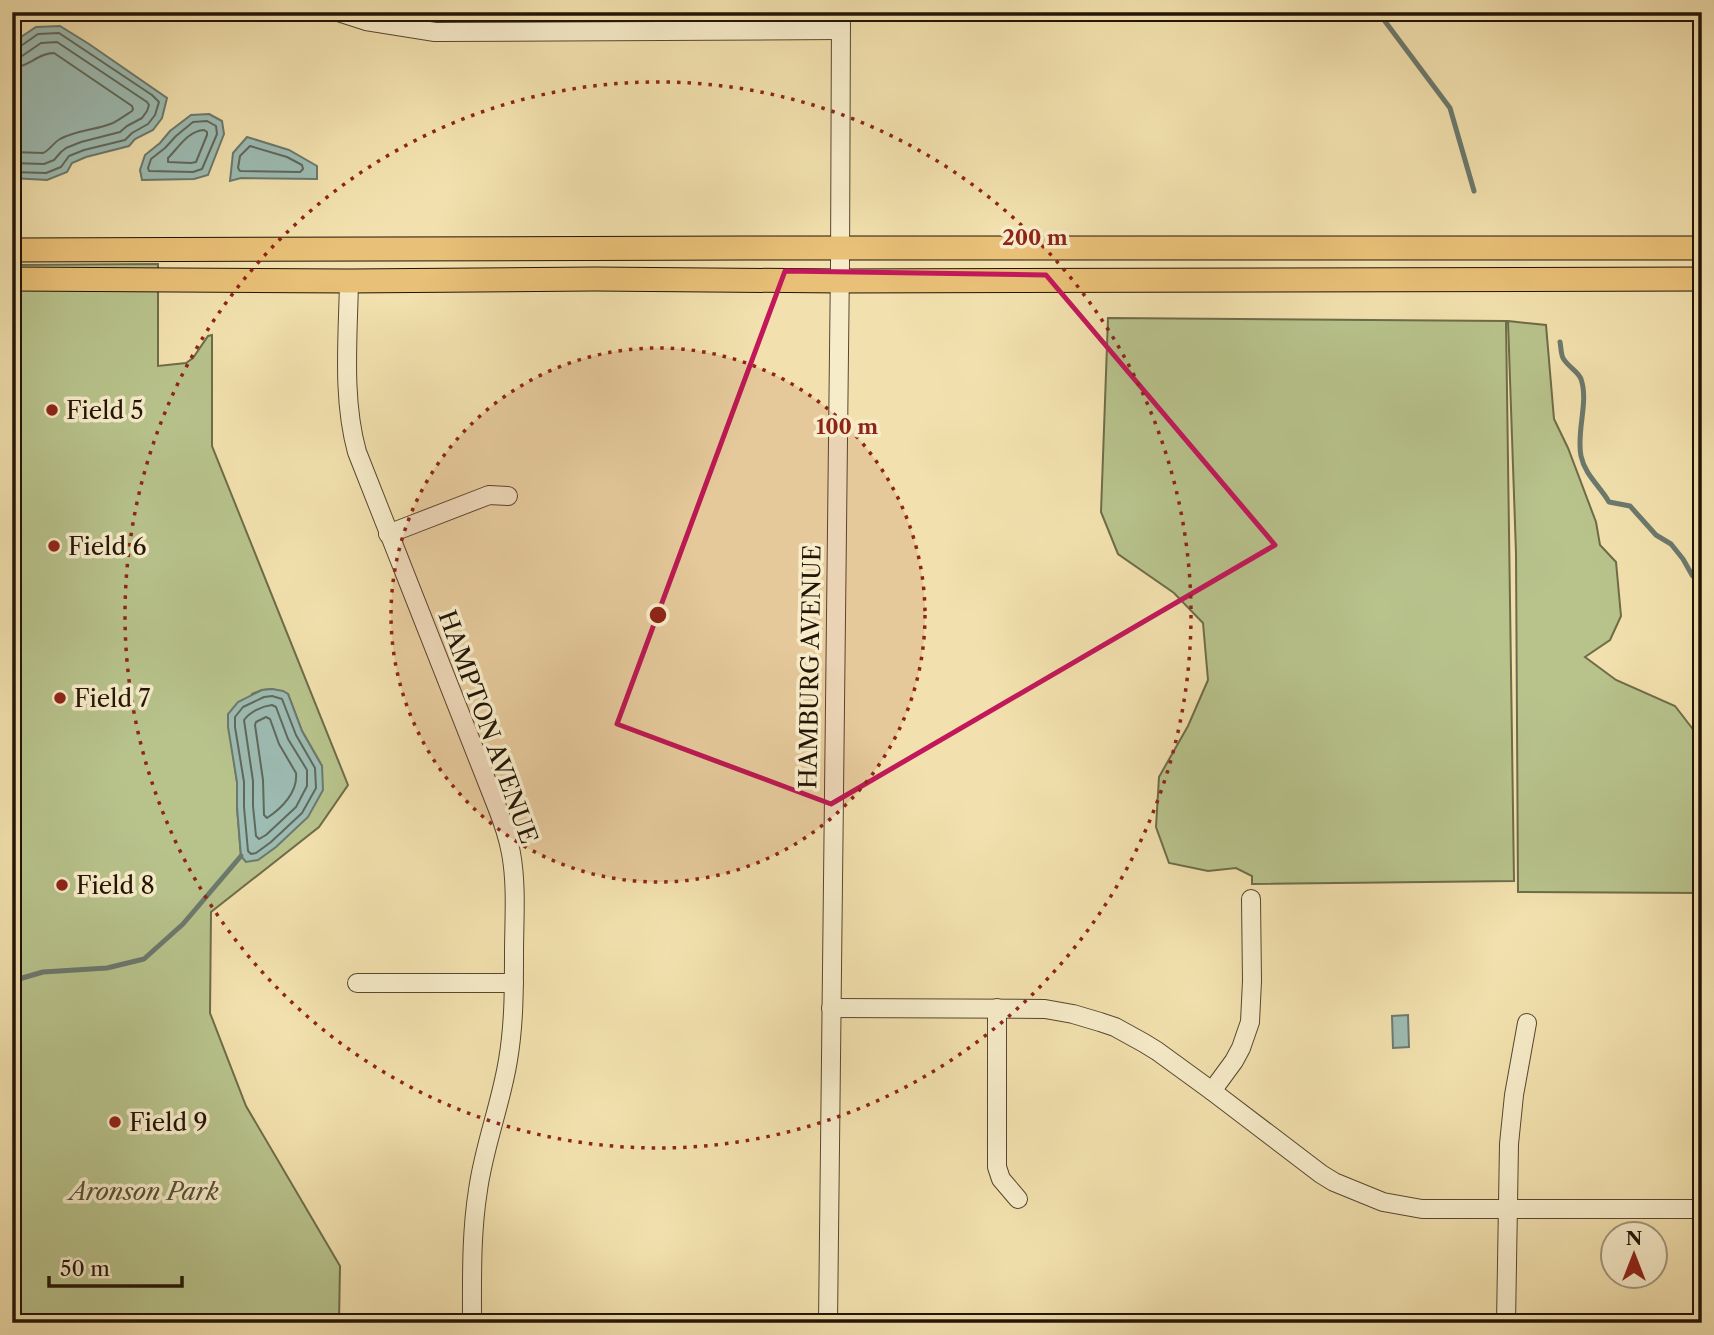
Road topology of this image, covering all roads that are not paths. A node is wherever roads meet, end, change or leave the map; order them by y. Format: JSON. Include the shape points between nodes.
{"nodes":[{"id":1,"x":338,"y":12,"type":"edge"},
{"id":2,"x":841,"y":21,"type":"edge"},
{"id":3,"x":1702,"y":248,"type":"edge"},
{"id":4,"x":12,"y":250,"type":"edge"},
{"id":5,"x":840,"y":264,"type":"junction"},
{"id":6,"x":12,"y":279,"type":"edge"},
{"id":7,"x":1702,"y":279,"type":"edge"},
{"id":8,"x":349,"y":281,"type":"junction"},
{"id":9,"x":508,"y":496,"type":"dead end"},
{"id":10,"x":388,"y":534,"type":"junction"},
{"id":11,"x":1251,"y":900,"type":"dead end"},
{"id":12,"x":357,"y":983,"type":"dead end"},
{"id":13,"x":514,"y":983,"type":"junction"},
{"id":14,"x":831,"y":1009,"type":"junction"},
{"id":15,"x":997,"y":1009,"type":"junction"},
{"id":16,"x":1527,"y":1023,"type":"dead end"},
{"id":17,"x":1212,"y":1091,"type":"junction"},
{"id":18,"x":1018,"y":1199,"type":"dead end"},
{"id":19,"x":1702,"y":1209,"type":"edge"},
{"id":20,"x":1507,"y":1210,"type":"junction"},
{"id":21,"x":472,"y":1323,"type":"edge"},
{"id":22,"x":828,"y":1323,"type":"edge"},
{"id":23,"x":1506,"y":1323,"type":"edge"}],
"edges":[{"from":1,"to":2,"type":"street","via":[[435,32]]},
{"from":2,"to":5,"type":"street","name":"HAMBURG AVENUE"},
{"from":3,"to":5,"type":"main road"},
{"from":4,"to":5,"type":"main road"},
{"from":5,"to":7,"type":"main road"},
{"from":5,"to":8,"type":"main road","via":[[595,279]]},
{"from":5,"to":14,"type":"street","name":"HAMBURG AVENUE"},
{"from":6,"to":8,"type":"main road"},
{"from":8,"to":10,"type":"street","name":"HAMPTON AVENUE","via":[[348,400],[353,438]]},
{"from":9,"to":10,"type":"street","via":[[489,495]]},
{"from":10,"to":13,"type":"street","name":"HAMPTON AVENUE","via":[[508,838],[514,889]]},
{"from":11,"to":17,"type":"street","via":[[1250,1022],[1234,1061]]},
{"from":12,"to":13,"type":"street"},
{"from":13,"to":21,"type":"street","name":"HAMPTON AVENUE","via":[[508,1059],[475,1215]]},
{"from":14,"to":15,"type":"street"},
{"from":14,"to":22,"type":"street","name":"HAMBURG AVENUE"},
{"from":15,"to":17,"type":"street","via":[[1045,1009],[1115,1027]]},
{"from":15,"to":18,"type":"street","via":[[998,1167],[1001,1179]]},
{"from":16,"to":20,"type":"street","via":[[1511,1120]]},
{"from":17,"to":20,"type":"street","via":[[1321,1174],[1368,1197],[1422,1209]]},
{"from":19,"to":20,"type":"street"},
{"from":20,"to":23,"type":"street"}]}
